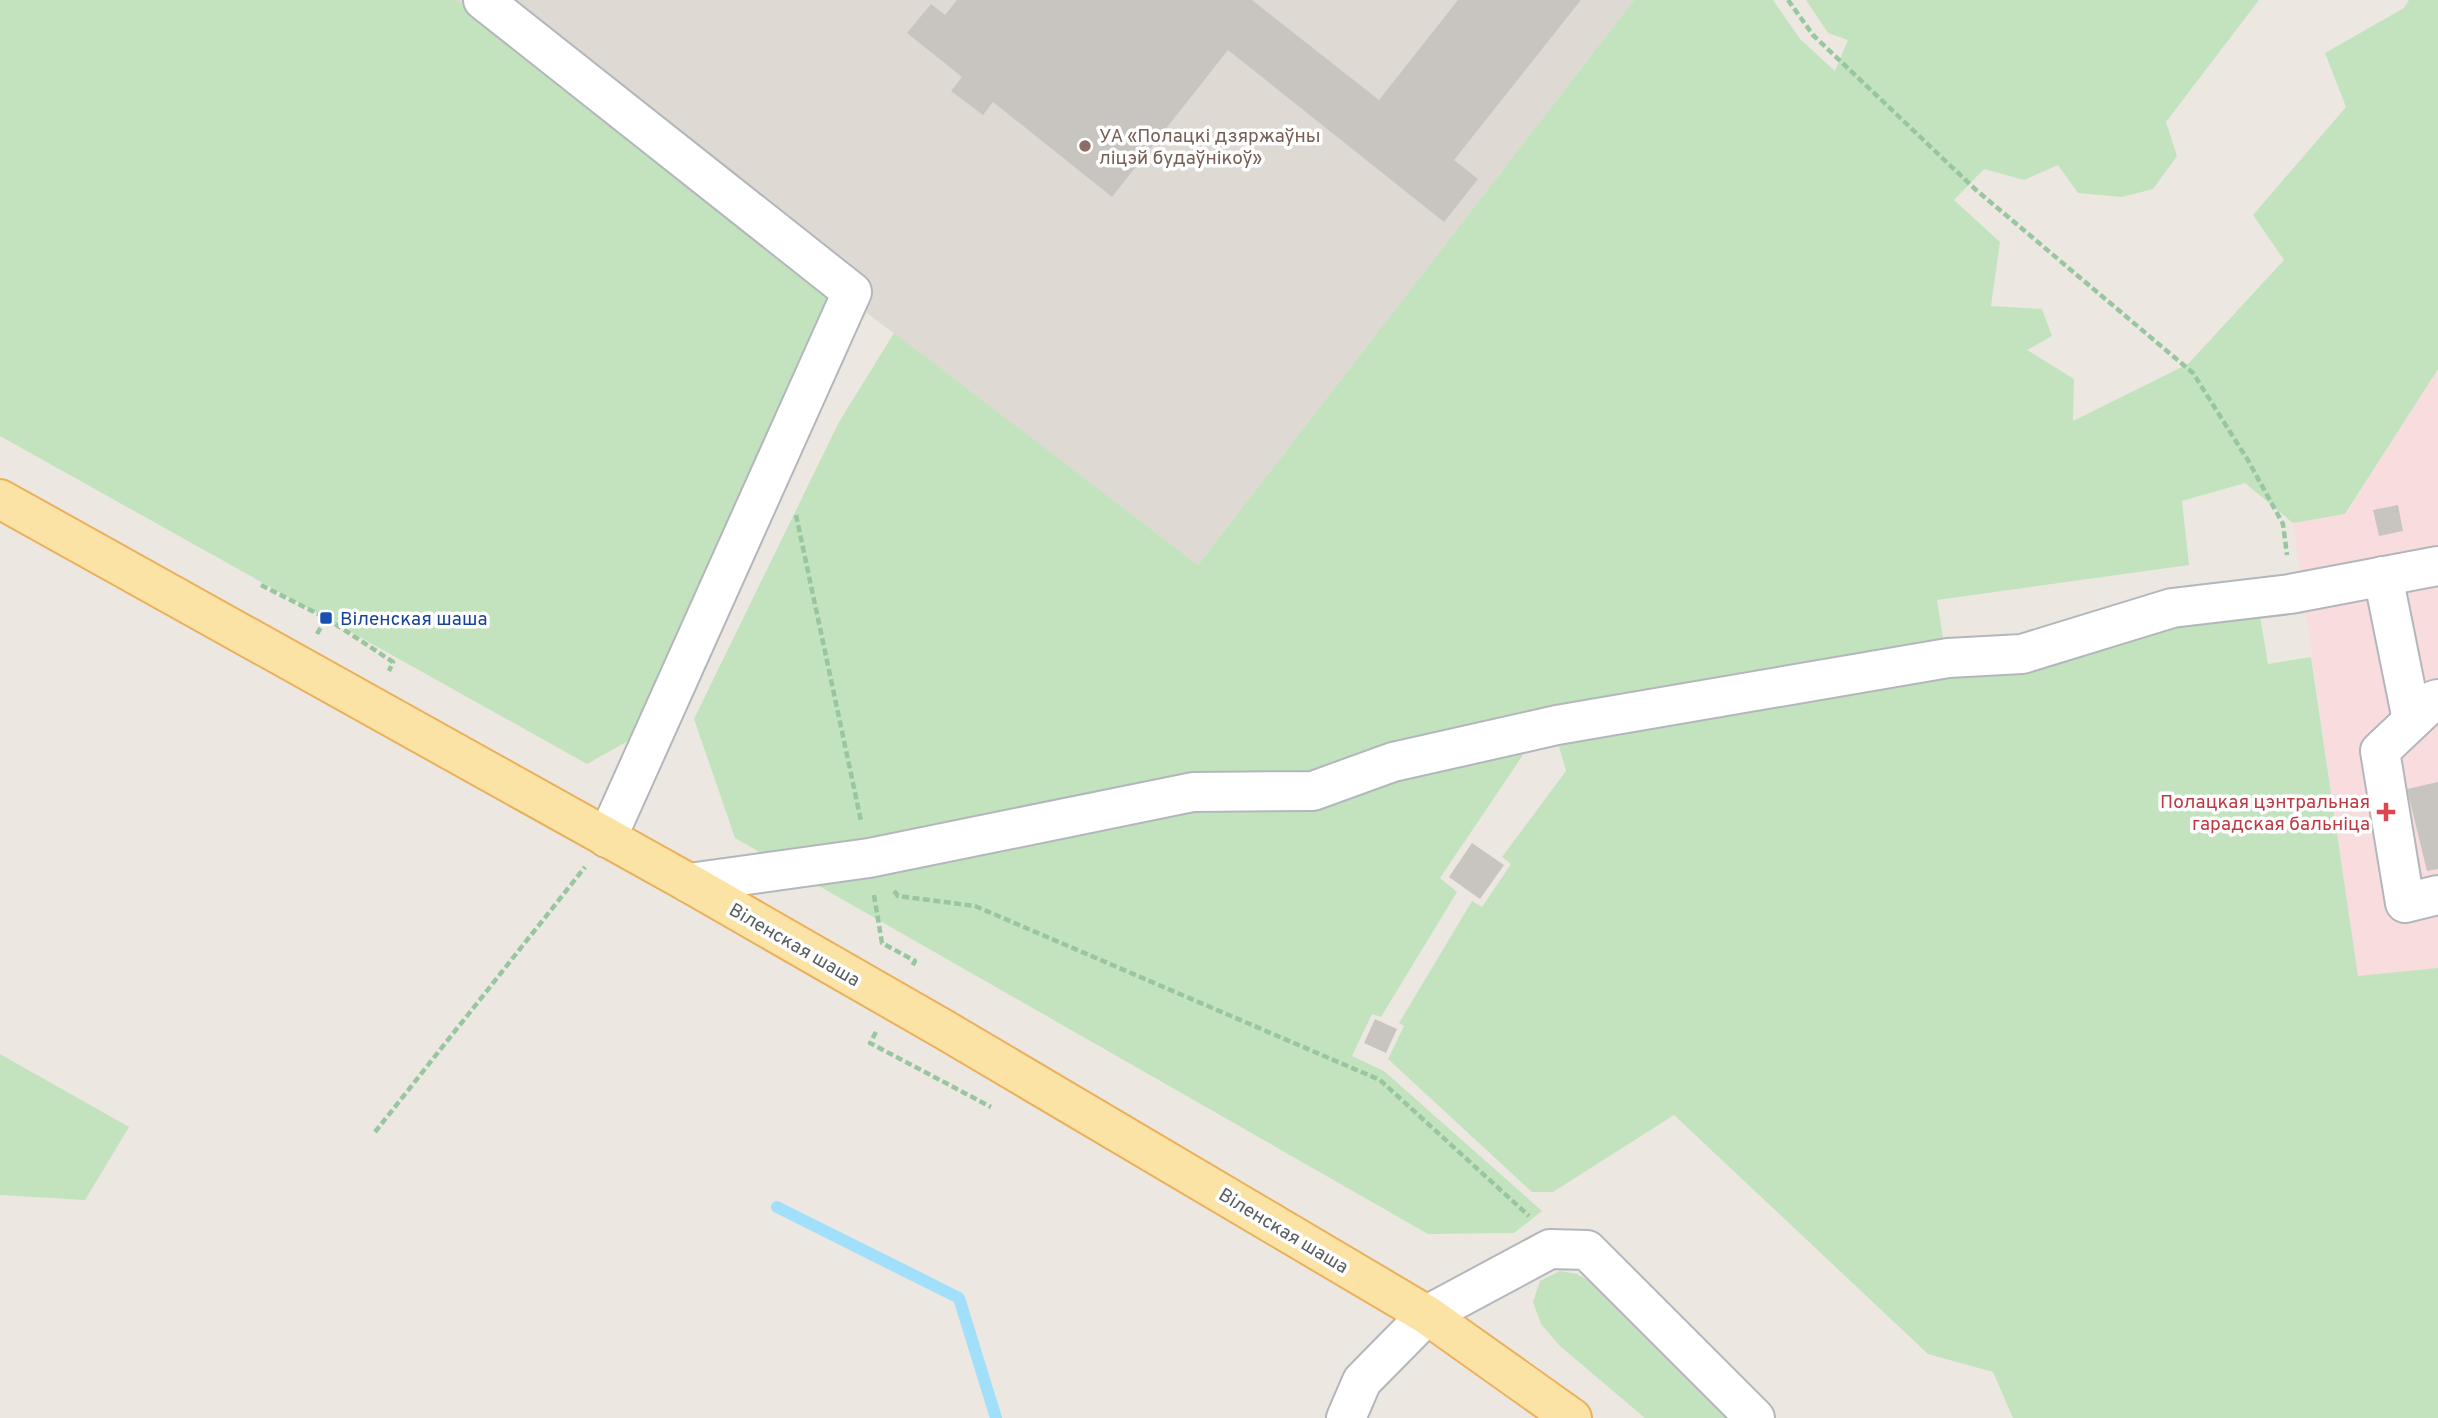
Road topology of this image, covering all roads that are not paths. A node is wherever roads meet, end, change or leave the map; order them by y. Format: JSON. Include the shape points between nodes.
{"nodes":[{"id":1,"x":483,"y":0,"type":"edge"},
{"id":2,"x":0,"y":499,"type":"edge"},
{"id":3,"x":2438,"y":566,"type":"edge"},
{"id":4,"x":2384,"y":576,"type":"junction"},
{"id":5,"x":2425,"y":710,"type":"edge"},
{"id":6,"x":607,"y":838,"type":"junction"},
{"id":7,"x":689,"y":883,"type":"junction"},
{"id":8,"x":2438,"y":895,"type":"edge"},
{"id":9,"x":1427,"y":1315,"type":"junction"},
{"id":10,"x":1346,"y":1418,"type":"edge"},
{"id":11,"x":1572,"y":1418,"type":"edge"},
{"id":12,"x":1755,"y":1418,"type":"edge"}],
"edges":[{"from":1,"to":6,"type":"lane","via":[[852,292]]},
{"from":2,"to":6,"type":"main road","name":"Віленская шаша"},
{"from":3,"to":4,"type":"lane"},
{"from":4,"to":5,"type":"lane"},
{"from":4,"to":7,"type":"lane","via":[[2291,594],[2172,608],[2022,654],[1948,658],[1557,725],[1393,762],[1313,791],[1193,792],[869,858]]},
{"from":5,"to":8,"type":"lane","via":[[2380,751],[2405,903]]},
{"from":6,"to":7,"type":"main road","name":"Віленская шаша"},
{"from":7,"to":9,"type":"main road","name":"Віленская шаша"},
{"from":9,"to":10,"type":"lane","via":[[1362,1381]]},
{"from":9,"to":11,"type":"main road","name":"Віленская шаша"},
{"from":9,"to":12,"type":"lane","via":[[1550,1249],[1587,1250]]}]}
